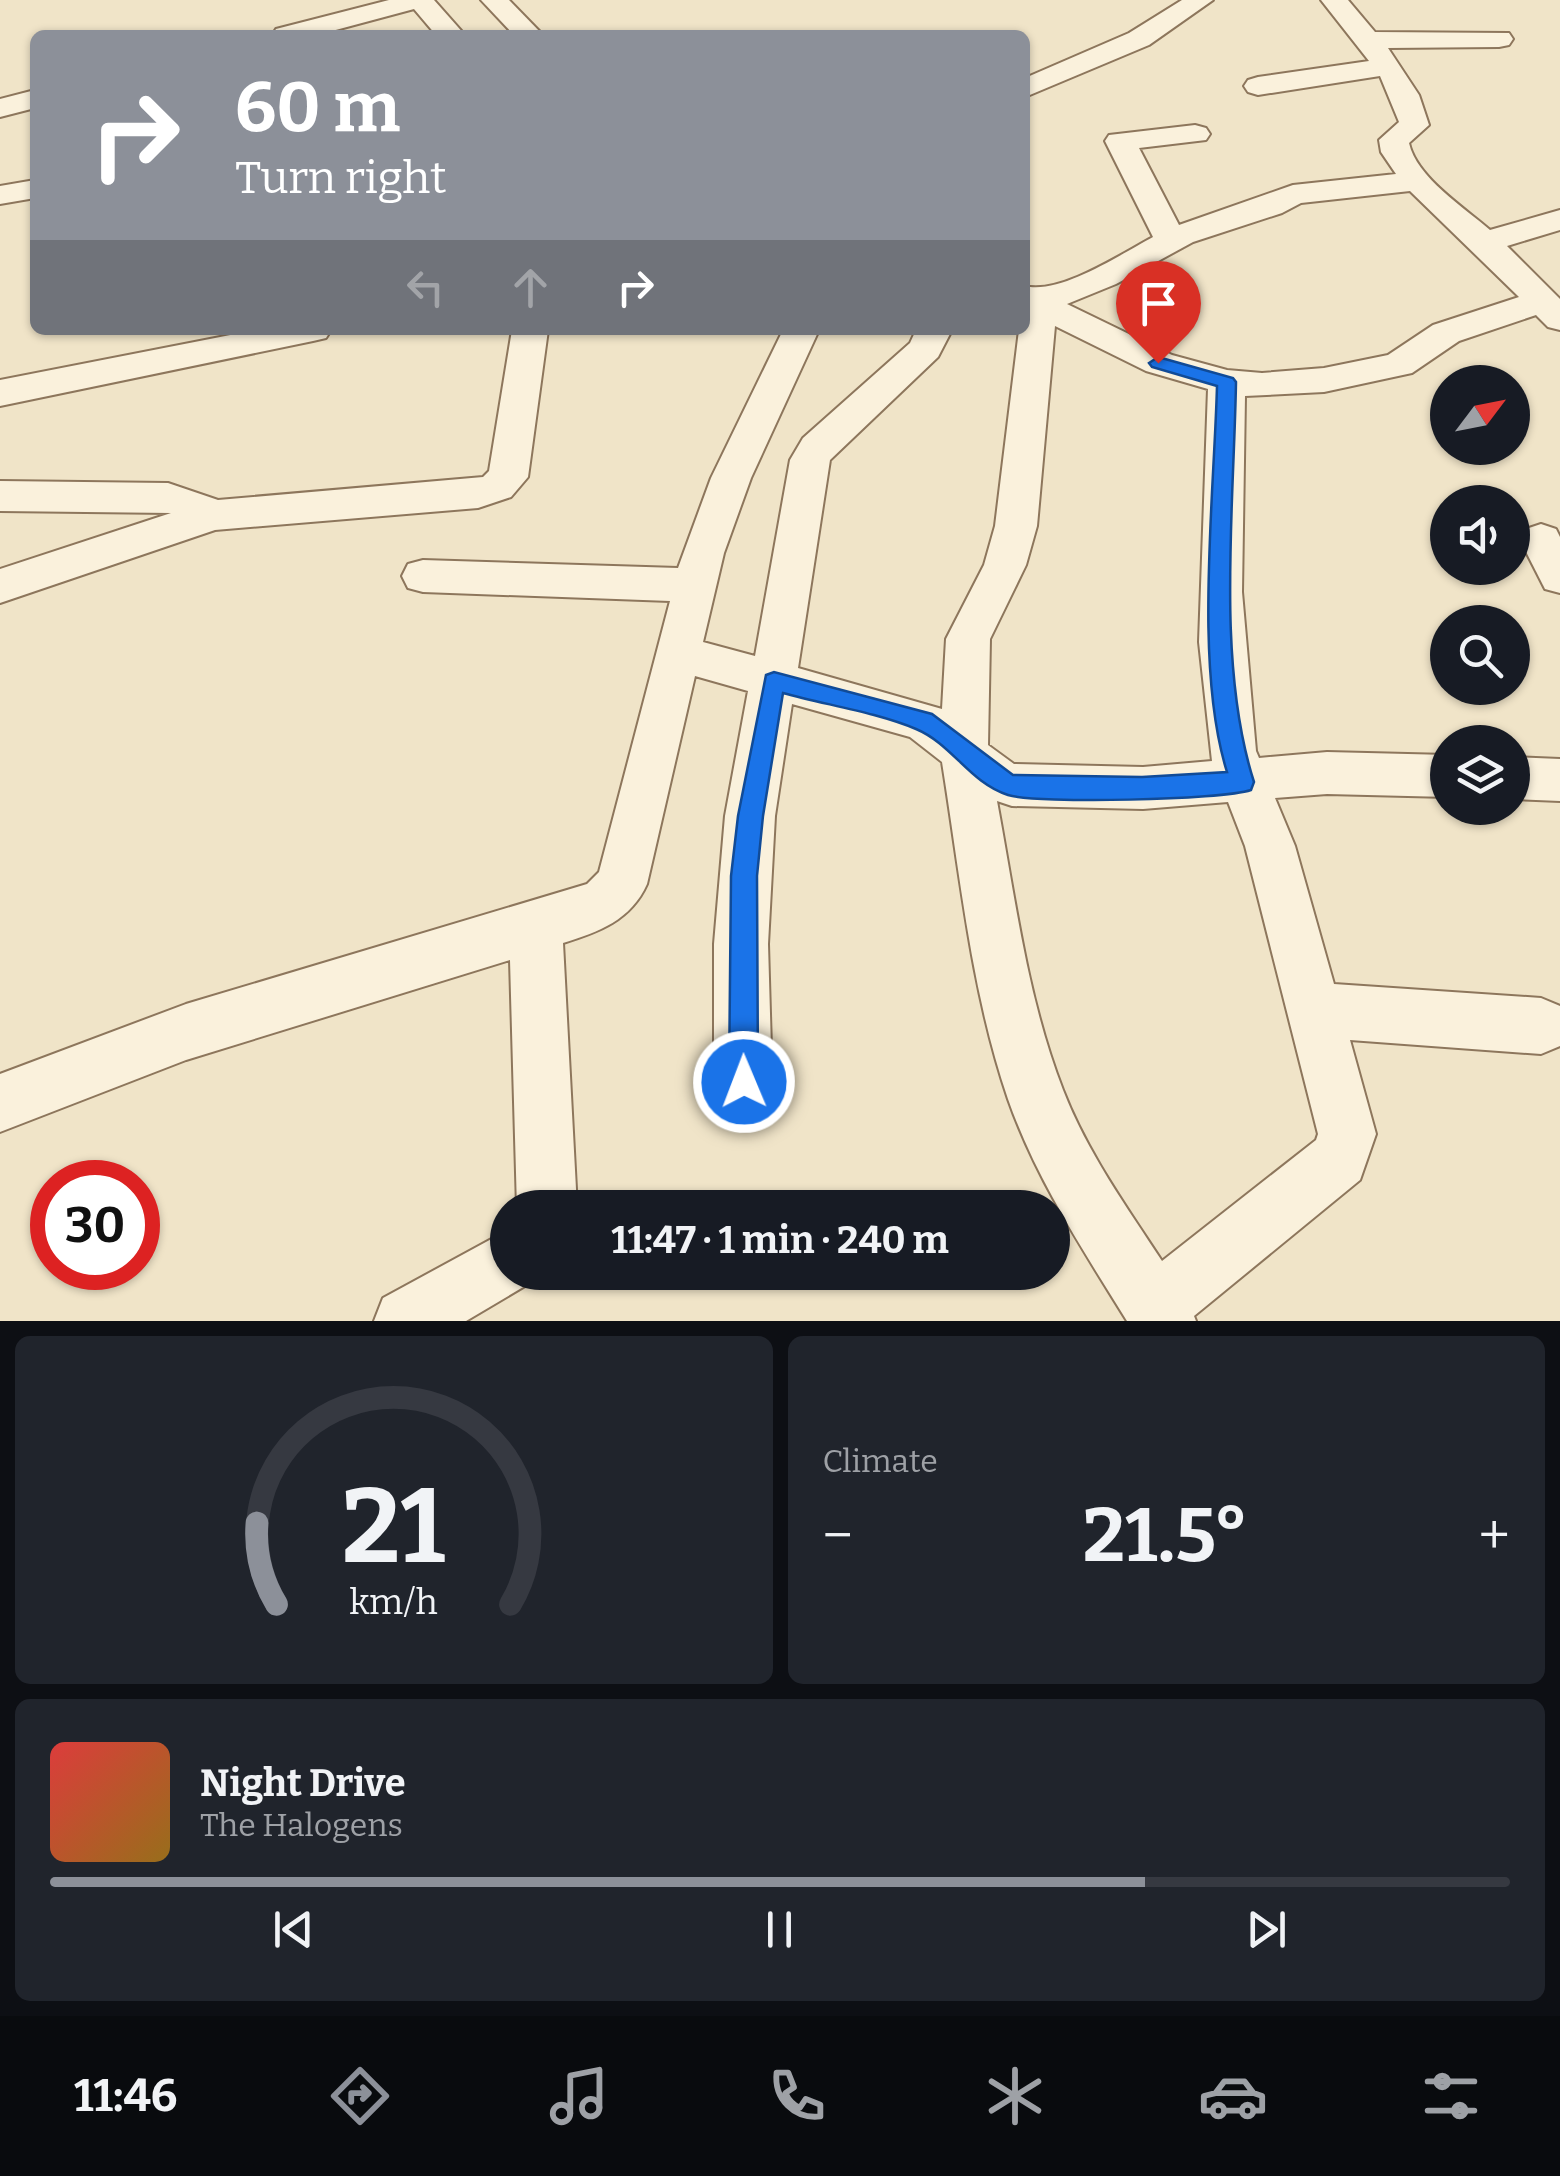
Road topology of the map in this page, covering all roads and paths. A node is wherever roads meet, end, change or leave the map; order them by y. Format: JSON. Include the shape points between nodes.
{"nodes":[{"id":1,"x":420,"y":0,"type":"edge"},
{"id":2,"x":494,"y":0,"type":"edge"},
{"id":3,"x":1200,"y":0,"type":"edge"},
{"id":4,"x":1334,"y":0,"type":"edge"},
{"id":5,"x":305,"y":30,"type":"edge"},
{"id":6,"x":447,"y":30,"type":"edge"},
{"id":7,"x":522,"y":30,"type":"edge"},
{"id":8,"x":1499,"y":39,"type":"dead end"},
{"id":9,"x":1366,"y":40,"type":"junction"},
{"id":10,"x":1386,"y":67,"type":"junction"},
{"id":11,"x":1030,"y":86,"type":"edge"},
{"id":12,"x":1258,"y":86,"type":"dead end"},
{"id":13,"x":30,"y":100,"type":"edge"},
{"id":14,"x":0,"y":108,"type":"edge"},
{"id":15,"x":1196,"y":134,"type":"dead end"},
{"id":16,"x":1417,"y":181,"type":"junction"},
{"id":17,"x":30,"y":190,"type":"edge"},
{"id":18,"x":0,"y":195,"type":"edge"},
{"id":19,"x":1560,"y":220,"type":"edge"},
{"id":20,"x":1171,"y":240,"type":"junction"},
{"id":21,"x":1484,"y":242,"type":"junction"},
{"id":22,"x":1033,"y":300,"type":"edge"},
{"id":23,"x":1551,"y":310,"type":"edge"},
{"id":24,"x":1030,"y":334,"type":"edge"},
{"id":25,"x":288,"y":335,"type":"edge"},
{"id":26,"x":529,"y":335,"type":"edge"},
{"id":27,"x":800,"y":335,"type":"edge"},
{"id":28,"x":932,"y":335,"type":"edge"},
{"id":29,"x":1030,"y":335,"type":"edge"},
{"id":30,"x":1226,"y":382,"type":"junction"},
{"id":31,"x":0,"y":393,"type":"edge"},
{"id":32,"x":754,"y":430,"type":"junction"},
{"id":33,"x":821,"y":444,"type":"junction"},
{"id":34,"x":0,"y":496,"type":"edge"},
{"id":35,"x":213,"y":515,"type":"junction"},
{"id":36,"x":423,"y":576,"type":"dead end"},
{"id":37,"x":693,"y":585,"type":"junction"},
{"id":38,"x":0,"y":586,"type":"edge"},
{"id":39,"x":677,"y":653,"type":"junction"},
{"id":40,"x":774,"y":682,"type":"junction"},
{"id":41,"x":964,"y":753,"type":"junction"},
{"id":42,"x":1430,"y":776,"type":"edge"},
{"id":43,"x":1530,"y":779,"type":"edge"},
{"id":44,"x":1560,"y":780,"type":"edge"},
{"id":45,"x":1242,"y":782,"type":"junction"},
{"id":46,"x":536,"y":927,"type":"junction"},
{"id":47,"x":1314,"y":1010,"type":"junction"},
{"id":48,"x":1541,"y":1026,"type":"dead end"},
{"id":49,"x":744,"y":1082,"type":"dead end"},
{"id":50,"x":0,"y":1103,"type":"edge"},
{"id":51,"x":546,"y":1190,"type":"edge"},
{"id":52,"x":490,"y":1271,"type":"edge"},
{"id":53,"x":1160,"y":1314,"type":"edge"},
{"id":54,"x":406,"y":1321,"type":"edge"}],
"edges":[{"from":1,"to":5,"type":"street"},
{"from":1,"to":6,"type":"street"},
{"from":2,"to":7,"type":"street"},
{"from":3,"to":11,"type":"street","via":[[1139,40]]},
{"from":4,"to":9,"type":"street"},
{"from":8,"to":9,"type":"street"},
{"from":9,"to":10,"type":"street"},
{"from":10,"to":12,"type":"street"},
{"from":10,"to":16,"type":"street","via":[[1414,116],[1414,125],[1394,142]]},
{"from":13,"to":14,"type":"street"},
{"from":15,"to":20,"type":"street","via":[[1119,143]]},
{"from":16,"to":20,"type":"street","via":[[1296,194]]},
{"from":16,"to":21,"type":"street"},
{"from":17,"to":18,"type":"street"},
{"from":19,"to":21,"type":"street"},
{"from":20,"to":22,"type":"street","via":[[1104,276]]},
{"from":21,"to":23,"type":"street"},
{"from":22,"to":24,"type":"street"},
{"from":22,"to":30,"type":"street","via":[[1129,350]]},
{"from":23,"to":30,"type":"street","via":[[1459,327],[1399,365],[1304,382]]},
{"from":25,"to":31,"type":"street"},
{"from":26,"to":35,"type":"street","via":[[508,477],[498,487]]},
{"from":27,"to":32,"type":"street"},
{"from":28,"to":33,"type":"street","via":[[905,370]]},
{"from":29,"to":41,"type":"street","via":[[1011,547],[968,639]]},
{"from":30,"to":45,"type":"street","via":[[1220,642],[1232,752]]},
{"from":32,"to":33,"type":"street"},
{"from":32,"to":37,"type":"street"},
{"from":33,"to":40,"type":"street","via":[[810,460]]},
{"from":34,"to":35,"type":"street","via":[[168,498]]},
{"from":35,"to":38,"type":"street"},
{"from":36,"to":37,"type":"street"},
{"from":37,"to":39,"type":"street"},
{"from":39,"to":40,"type":"street"},
{"from":39,"to":46,"type":"street","via":[[621,884],[589,910]]},
{"from":40,"to":41,"type":"street","via":[[924,721]]},
{"from":40,"to":49,"type":"street","via":[[744,876]]},
{"from":41,"to":45,"type":"street","via":[[1012,786]]},
{"from":41,"to":53,"type":"street","via":[[1008,1001],[1037,1099],[1079,1188]]},
{"from":42,"to":45,"type":"street","via":[[1327,774]]},
{"from":43,"to":44,"type":"street"},
{"from":45,"to":47,"type":"street","via":[[1270,846]]},
{"from":46,"to":50,"type":"street","via":[[186,1032]]},
{"from":46,"to":51,"type":"street"},
{"from":47,"to":48,"type":"street"},
{"from":47,"to":53,"type":"street","via":[[1344,1112],[1344,1151]]},
{"from":52,"to":54,"type":"street"}]}
